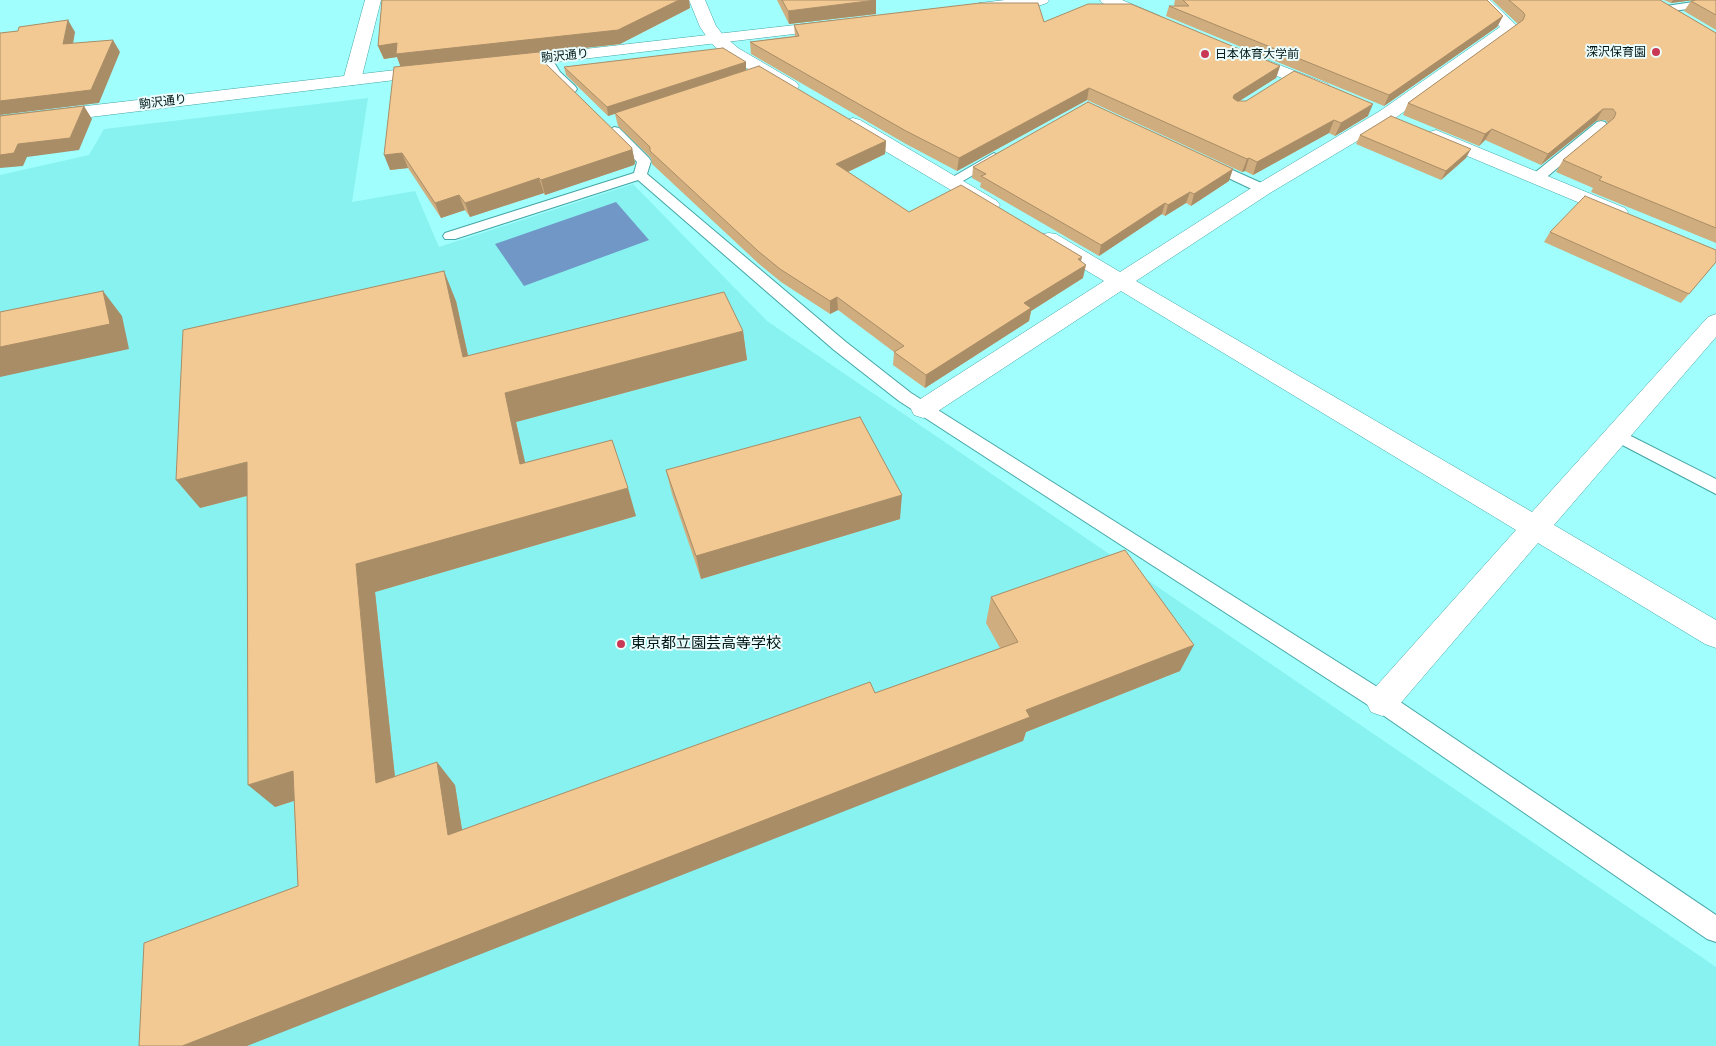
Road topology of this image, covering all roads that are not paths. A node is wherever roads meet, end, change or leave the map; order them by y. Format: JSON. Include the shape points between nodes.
{"nodes":[{"id":1,"x":373,"y":0,"type":"edge"},
{"id":2,"x":697,"y":0,"type":"edge"},
{"id":3,"x":1041,"y":0,"type":"edge"},
{"id":4,"x":1108,"y":0,"type":"edge"},
{"id":5,"x":1481,"y":0,"type":"edge"},
{"id":6,"x":1650,"y":0,"type":"edge"},
{"id":7,"x":1716,"y":2,"type":"edge"},
{"id":8,"x":1666,"y":9,"type":"junction"},
{"id":9,"x":960,"y":10,"type":"edge"},
{"id":10,"x":842,"y":24,"type":"edge"},
{"id":11,"x":1691,"y":24,"type":"edge"},
{"id":12,"x":1174,"y":27,"type":"edge"},
{"id":13,"x":718,"y":40,"type":"junction"},
{"id":14,"x":1228,"y":49,"type":"edge"},
{"id":15,"x":546,"y":58,"type":"junction"},
{"id":16,"x":488,"y":65,"type":"edge"},
{"id":17,"x":449,"y":69,"type":"edge"},
{"id":18,"x":352,"y":80,"type":"junction"},
{"id":19,"x":1334,"y":93,"type":"edge"},
{"id":20,"x":806,"y":96,"type":"edge"},
{"id":21,"x":581,"y":99,"type":"edge"},
{"id":22,"x":832,"y":111,"type":"edge"},
{"id":23,"x":607,"y":120,"type":"edge"},
{"id":24,"x":0,"y":122,"type":"edge"},
{"id":25,"x":1601,"y":125,"type":"edge"},
{"id":26,"x":1422,"y":130,"type":"edge"},
{"id":27,"x":1002,"y":153,"type":"edge"},
{"id":28,"x":1192,"y":156,"type":"edge"},
{"id":29,"x":640,"y":176,"type":"junction"},
{"id":30,"x":1536,"y":178,"type":"junction"},
{"id":31,"x":951,"y":182,"type":"junction"},
{"id":32,"x":1263,"y":189,"type":"junction"},
{"id":33,"x":1635,"y":219,"type":"edge"},
{"id":34,"x":450,"y":236,"type":"dead end"},
{"id":35,"x":1121,"y":281,"type":"junction"},
{"id":36,"x":1716,"y":322,"type":"edge"},
{"id":37,"x":923,"y":409,"type":"junction"},
{"id":38,"x":1615,"y":434,"type":"junction"},
{"id":39,"x":1716,"y":487,"type":"edge"},
{"id":40,"x":1534,"y":527,"type":"junction"},
{"id":41,"x":1716,"y":635,"type":"edge"},
{"id":42,"x":1382,"y":702,"type":"junction"},
{"id":43,"x":1716,"y":930,"type":"edge"}],
"edges":[{"from":1,"to":18,"type":"street"},
{"from":2,"to":13,"type":"street","via":[[708,27]]},
{"from":3,"to":9,"type":"street"},
{"from":4,"to":12,"type":"street"},
{"from":5,"to":32,"type":"street","via":[[1510,27],[1387,115]]},
{"from":6,"to":8,"type":"street"},
{"from":7,"to":8,"type":"lane"},
{"from":8,"to":11,"type":"street"},
{"from":10,"to":13,"type":"street","name":"駒沢通り"},
{"from":13,"to":15,"type":"street","name":"駒沢通り"},
{"from":13,"to":20,"type":"street","via":[[755,74]]},
{"from":14,"to":19,"type":"street","via":[[1283,80]]},
{"from":15,"to":16,"type":"street","name":"駒沢通り"},
{"from":15,"to":21,"type":"lane","via":[[555,74]]},
{"from":17,"to":18,"type":"street","name":"駒沢通り"},
{"from":18,"to":24,"type":"street","name":"駒沢通り"},
{"from":22,"to":31,"type":"street"},
{"from":23,"to":29,"type":"lane","via":[[644,161]]},
{"from":25,"to":30,"type":"lane"},
{"from":26,"to":30,"type":"street"},
{"from":27,"to":31,"type":"lane"},
{"from":28,"to":32,"type":"lane"},
{"from":29,"to":34,"type":"lane"},
{"from":29,"to":37,"type":"lane","via":[[840,346]]},
{"from":30,"to":33,"type":"street"},
{"from":31,"to":35,"type":"street"},
{"from":32,"to":35,"type":"street"},
{"from":35,"to":37,"type":"street"},
{"from":35,"to":40,"type":"street"},
{"from":36,"to":38,"type":"street"},
{"from":37,"to":42,"type":"lane"},
{"from":38,"to":39,"type":"lane"},
{"from":38,"to":40,"type":"street"},
{"from":40,"to":41,"type":"street"},
{"from":40,"to":42,"type":"street"},
{"from":42,"to":43,"type":"lane"}]}
